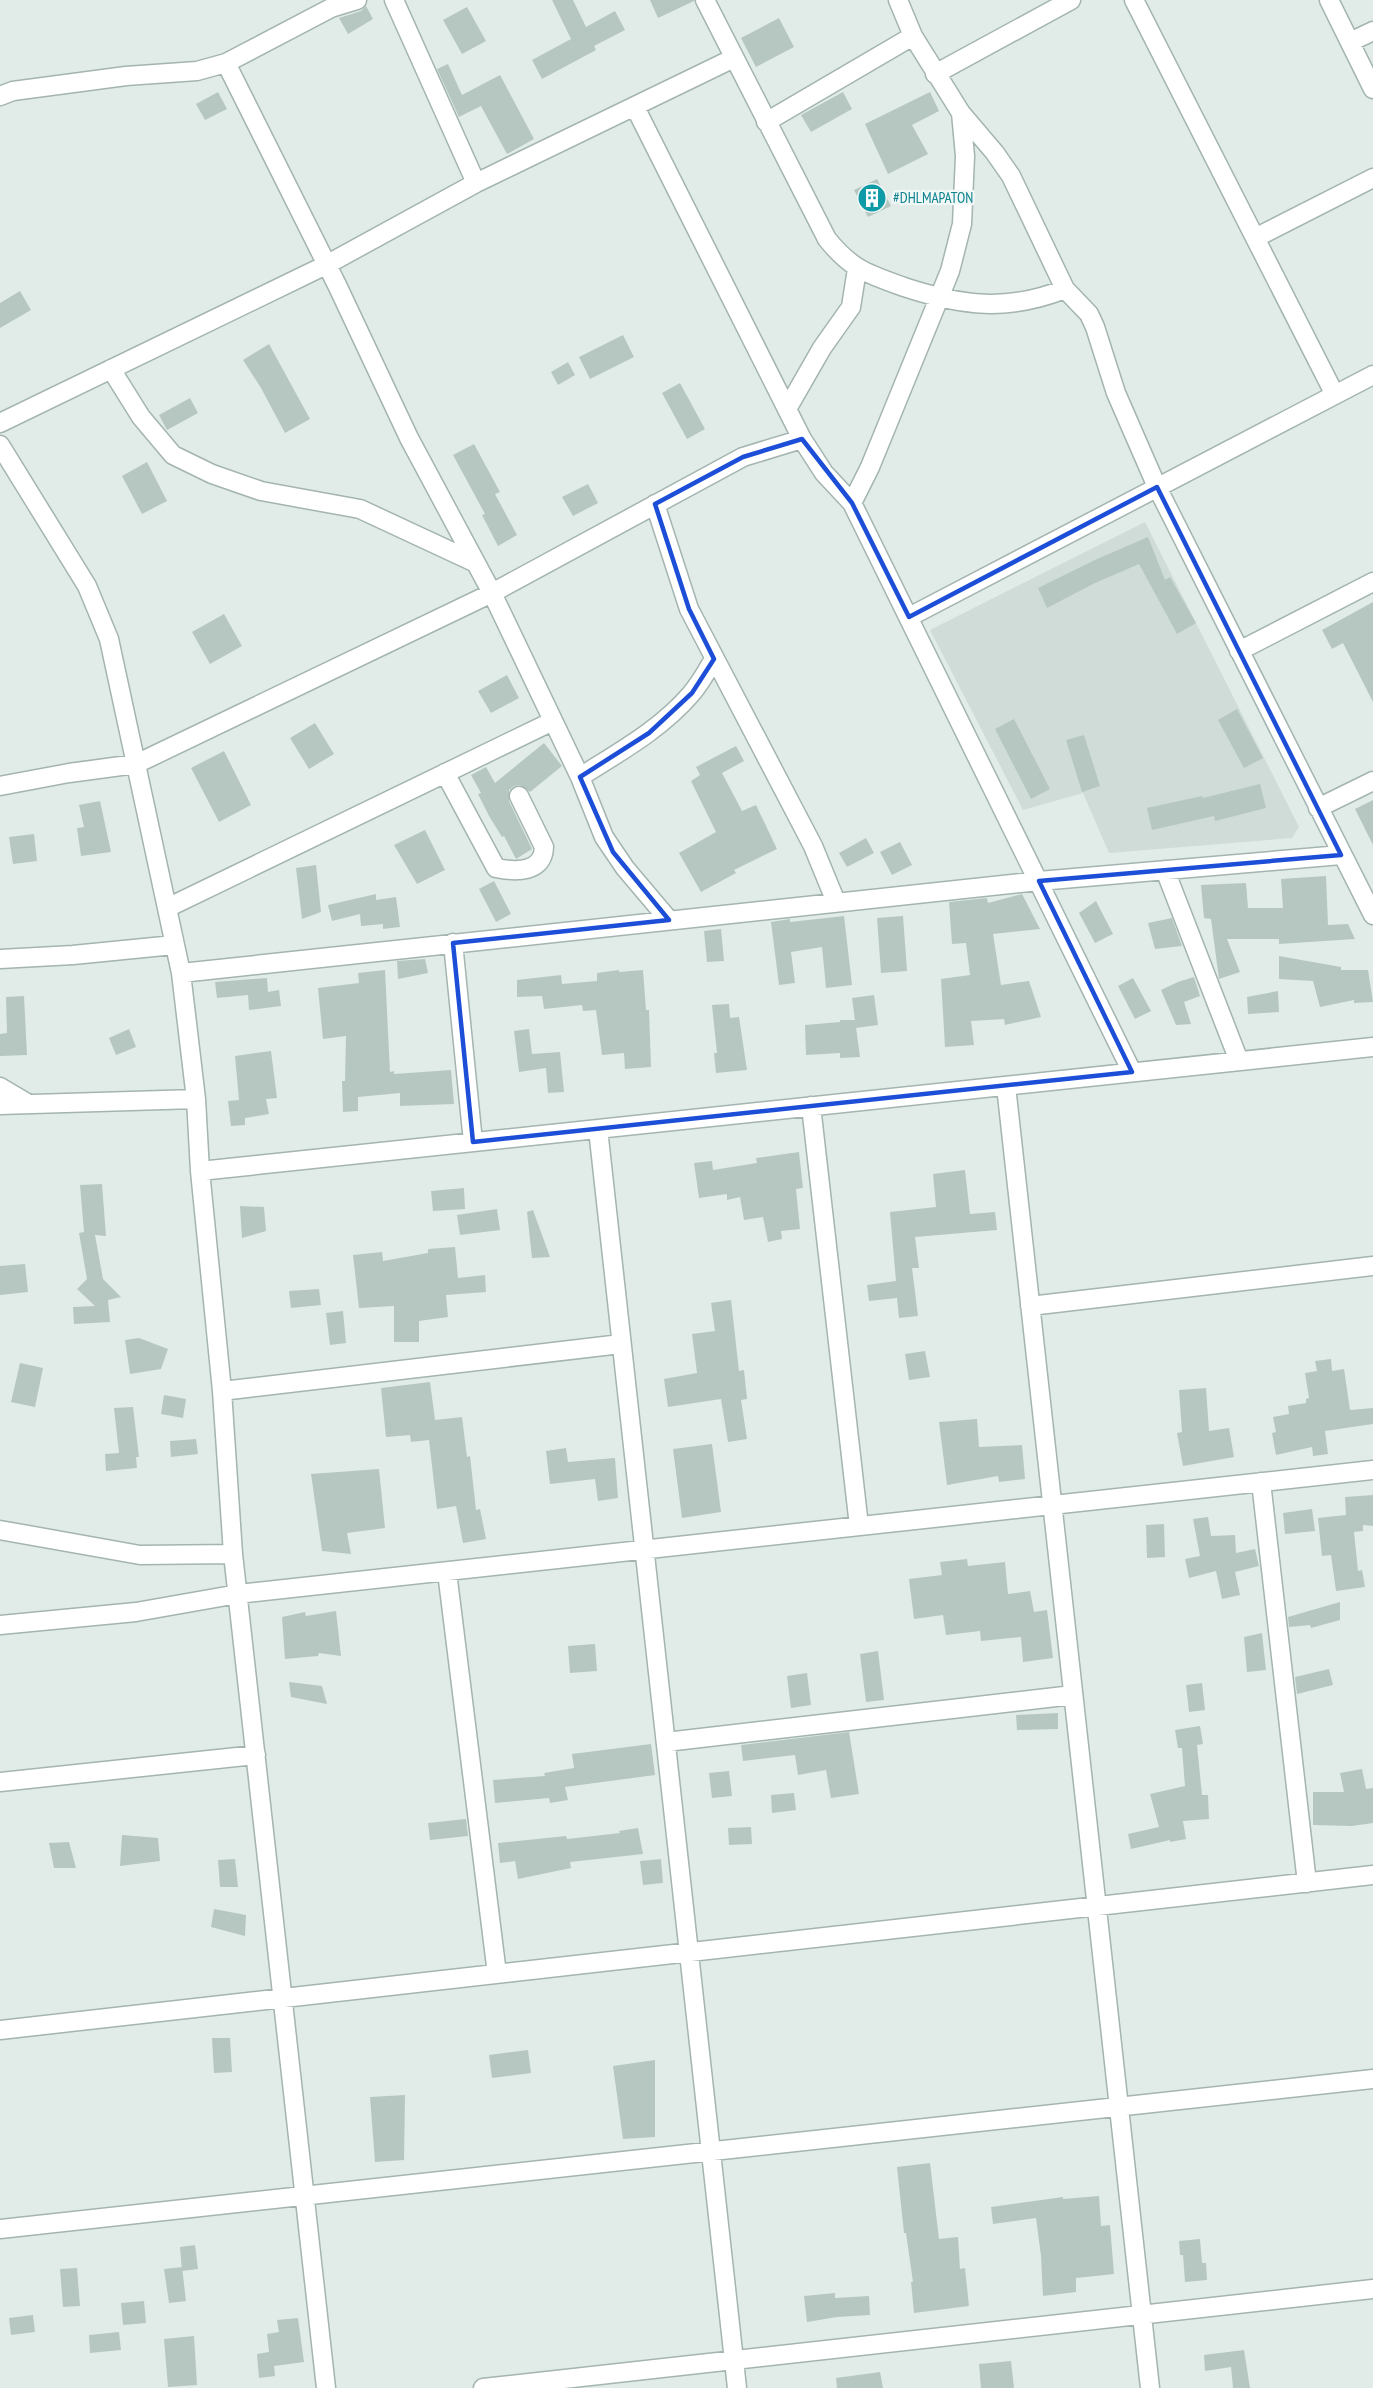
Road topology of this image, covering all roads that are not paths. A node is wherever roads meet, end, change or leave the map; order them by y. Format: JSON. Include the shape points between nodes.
{"nodes":[{"id":1,"x":357,"y":0,"type":"edge"},
{"id":2,"x":394,"y":0,"type":"edge"},
{"id":3,"x":705,"y":0,"type":"edge"},
{"id":4,"x":898,"y":0,"type":"edge"},
{"id":5,"x":1071,"y":0,"type":"edge"},
{"id":6,"x":1134,"y":0,"type":"edge"},
{"id":7,"x":1329,"y":0,"type":"edge"},
{"id":8,"x":327,"y":4,"type":"edge"},
{"id":9,"x":1373,"y":31,"type":"edge"},
{"id":10,"x":913,"y":36,"type":"junction"},
{"id":11,"x":1350,"y":42,"type":"junction"},
{"id":12,"x":734,"y":58,"type":"junction"},
{"id":13,"x":226,"y":63,"type":"junction"},
{"id":14,"x":935,"y":74,"type":"junction"},
{"id":15,"x":1373,"y":89,"type":"edge"},
{"id":16,"x":0,"y":96,"type":"edge"},
{"id":17,"x":635,"y":107,"type":"junction"},
{"id":18,"x":961,"y":113,"type":"junction"},
{"id":19,"x":766,"y":122,"type":"junction"},
{"id":20,"x":1373,"y":178,"type":"edge"},
{"id":21,"x":476,"y":183,"type":"junction"},
{"id":22,"x":1255,"y":238,"type":"junction"},
{"id":23,"x":326,"y":265,"type":"junction"},
{"id":24,"x":857,"y":269,"type":"junction"},
{"id":25,"x":1065,"y":289,"type":"junction"},
{"id":26,"x":939,"y":298,"type":"junction"},
{"id":27,"x":111,"y":369,"type":"junction"},
{"id":28,"x":1373,"y":375,"type":"edge"},
{"id":29,"x":1335,"y":395,"type":"junction"},
{"id":30,"x":787,"y":409,"type":"junction"},
{"id":31,"x":0,"y":423,"type":"edge"},
{"id":32,"x":802,"y":440,"type":"junction"},
{"id":33,"x":3,"y":456,"type":"edge"},
{"id":34,"x":1157,"y":487,"type":"junction"},
{"id":35,"x":852,"y":503,"type":"junction"},
{"id":36,"x":655,"y":504,"type":"junction"},
{"id":37,"x":476,"y":563,"type":"junction"},
{"id":38,"x":1373,"y":582,"type":"edge"},
{"id":39,"x":492,"y":593,"type":"junction"},
{"id":40,"x":909,"y":617,"type":"junction"},
{"id":41,"x":1239,"y":651,"type":"junction"},
{"id":42,"x":714,"y":659,"type":"junction"},
{"id":43,"x":553,"y":722,"type":"junction"},
{"id":44,"x":136,"y":764,"type":"junction"},
{"id":45,"x":445,"y":773,"type":"junction"},
{"id":46,"x":579,"y":777,"type":"junction"},
{"id":47,"x":1373,"y":781,"type":"edge"},
{"id":48,"x":0,"y":786,"type":"edge"},
{"id":49,"x":519,"y":796,"type":"dead end"},
{"id":50,"x":1318,"y":808,"type":"junction"},
{"id":51,"x":1341,"y":855,"type":"junction"},
{"id":52,"x":1165,"y":870,"type":"junction"},
{"id":53,"x":1039,"y":881,"type":"junction"},
{"id":54,"x":836,"y":902,"type":"junction"},
{"id":55,"x":167,"y":908,"type":"junction"},
{"id":56,"x":1373,"y":915,"type":"edge"},
{"id":57,"x":669,"y":920,"type":"junction"},
{"id":58,"x":453,"y":943,"type":"junction"},
{"id":59,"x":174,"y":945,"type":"junction"},
{"id":60,"x":0,"y":959,"type":"edge"},
{"id":61,"x":181,"y":973,"type":"junction"},
{"id":62,"x":1373,"y":1047,"type":"edge"},
{"id":63,"x":1239,"y":1061,"type":"junction"},
{"id":64,"x":1132,"y":1072,"type":"junction"},
{"id":65,"x":1006,"y":1086,"type":"junction"},
{"id":66,"x":0,"y":1087,"type":"edge"},
{"id":67,"x":196,"y":1099,"type":"junction"},
{"id":68,"x":27,"y":1103,"type":"junction"},
{"id":69,"x":0,"y":1105,"type":"edge"},
{"id":70,"x":811,"y":1106,"type":"junction"},
{"id":71,"x":598,"y":1129,"type":"junction"},
{"id":72,"x":473,"y":1142,"type":"junction"},
{"id":73,"x":200,"y":1171,"type":"junction"},
{"id":74,"x":1373,"y":1266,"type":"edge"},
{"id":75,"x":1030,"y":1306,"type":"junction"},
{"id":76,"x":621,"y":1344,"type":"junction"},
{"id":77,"x":222,"y":1391,"type":"junction"},
{"id":78,"x":1373,"y":1470,"type":"edge"},
{"id":79,"x":1261,"y":1482,"type":"junction"},
{"id":80,"x":1053,"y":1505,"type":"junction"},
{"id":81,"x":859,"y":1526,"type":"junction"},
{"id":82,"x":0,"y":1530,"type":"edge"},
{"id":83,"x":644,"y":1550,"type":"junction"},
{"id":84,"x":233,"y":1554,"type":"junction"},
{"id":85,"x":447,"y":1572,"type":"junction"},
{"id":86,"x":238,"y":1594,"type":"junction"},
{"id":87,"x":0,"y":1625,"type":"edge"},
{"id":88,"x":1073,"y":1695,"type":"junction"},
{"id":89,"x":666,"y":1742,"type":"junction"},
{"id":90,"x":256,"y":1755,"type":"junction"},
{"id":91,"x":0,"y":1782,"type":"edge"},
{"id":92,"x":1373,"y":1875,"type":"edge"},
{"id":93,"x":1307,"y":1883,"type":"junction"},
{"id":94,"x":1097,"y":1906,"type":"junction"},
{"id":95,"x":689,"y":1952,"type":"junction"},
{"id":96,"x":497,"y":1974,"type":"junction"},
{"id":97,"x":283,"y":1998,"type":"junction"},
{"id":98,"x":0,"y":2030,"type":"edge"},
{"id":99,"x":1373,"y":2079,"type":"edge"},
{"id":100,"x":1119,"y":2107,"type":"junction"},
{"id":101,"x":711,"y":2151,"type":"junction"},
{"id":102,"x":305,"y":2196,"type":"junction"},
{"id":103,"x":0,"y":2229,"type":"edge"},
{"id":104,"x":1373,"y":2289,"type":"edge"},
{"id":105,"x":1142,"y":2314,"type":"junction"},
{"id":106,"x":734,"y":2360,"type":"junction"},
{"id":107,"x":326,"y":2388,"type":"edge"},
{"id":108,"x":483,"y":2388,"type":"edge"},
{"id":109,"x":737,"y":2388,"type":"edge"},
{"id":110,"x":1150,"y":2388,"type":"edge"}],
"edges":[{"from":1,"to":8,"type":"street"},
{"from":2,"to":21,"type":"street"},
{"from":3,"to":12,"type":"street"},
{"from":4,"to":10,"type":"street"},
{"from":5,"to":14,"type":"street"},
{"from":6,"to":22,"type":"street"},
{"from":7,"to":11,"type":"street"},
{"from":8,"to":13,"type":"street"},
{"from":9,"to":11,"type":"street"},
{"from":10,"to":14,"type":"street"},
{"from":10,"to":19,"type":"street"},
{"from":11,"to":15,"type":"street"},
{"from":12,"to":17,"type":"street"},
{"from":12,"to":19,"type":"street"},
{"from":13,"to":16,"type":"street","via":[[197,71],[126,76]]},
{"from":13,"to":23,"type":"street"},
{"from":14,"to":18,"type":"street"},
{"from":17,"to":21,"type":"street"},
{"from":17,"to":30,"type":"street"},
{"from":18,"to":25,"type":"street","via":[[1011,176]]},
{"from":18,"to":26,"type":"street","via":[[965,156],[962,224]]},
{"from":19,"to":24,"type":"street","via":[[827,239]]},
{"from":20,"to":22,"type":"street"},
{"from":21,"to":23,"type":"street"},
{"from":22,"to":29,"type":"street"},
{"from":23,"to":27,"type":"street"},
{"from":23,"to":37,"type":"street","via":[[409,438]]},
{"from":24,"to":26,"type":"street"},
{"from":24,"to":30,"type":"street","via":[[851,307]]},
{"from":25,"to":26,"type":"street","via":[[1023,302],[993,305]]},
{"from":25,"to":34,"type":"street","via":[[1089,314],[1116,393]]},
{"from":26,"to":35,"type":"street"},
{"from":27,"to":31,"type":"street"},
{"from":27,"to":37,"type":"street","via":[[141,417],[173,455],[261,491],[360,509]]},
{"from":28,"to":29,"type":"street"},
{"from":29,"to":34,"type":"street"},
{"from":30,"to":32,"type":"street"},
{"from":32,"to":35,"type":"street","via":[[824,473]]},
{"from":32,"to":36,"type":"street","via":[[743,457]]},
{"from":33,"to":44,"type":"street","via":[[98,608],[109,639]]},
{"from":34,"to":40,"type":"street"},
{"from":34,"to":41,"type":"street"},
{"from":35,"to":40,"type":"street"},
{"from":36,"to":39,"type":"street"},
{"from":36,"to":42,"type":"street","via":[[689,609]]},
{"from":37,"to":39,"type":"street"},
{"from":38,"to":41,"type":"street"},
{"from":39,"to":43,"type":"street"},
{"from":39,"to":44,"type":"street"},
{"from":40,"to":53,"type":"street"},
{"from":41,"to":50,"type":"street"},
{"from":42,"to":46,"type":"street","via":[[692,693],[669,717]]},
{"from":42,"to":54,"type":"street","via":[[813,846]]},
{"from":43,"to":45,"type":"street"},
{"from":43,"to":46,"type":"street"},
{"from":44,"to":48,"type":"street"},
{"from":44,"to":55,"type":"street"},
{"from":45,"to":49,"type":"street","via":[[496,868],[516,872],[538,864],[544,855],[544,847]]},
{"from":45,"to":55,"type":"street"},
{"from":46,"to":57,"type":"street","via":[[613,852]]},
{"from":47,"to":50,"type":"street"},
{"from":50,"to":51,"type":"street"},
{"from":51,"to":52,"type":"street"},
{"from":51,"to":56,"type":"street"},
{"from":52,"to":53,"type":"street"},
{"from":52,"to":63,"type":"street"},
{"from":53,"to":54,"type":"street"},
{"from":53,"to":64,"type":"street"},
{"from":54,"to":57,"type":"street"},
{"from":55,"to":59,"type":"street"},
{"from":57,"to":58,"type":"street"},
{"from":58,"to":61,"type":"street"},
{"from":58,"to":72,"type":"street"},
{"from":59,"to":60,"type":"street"},
{"from":59,"to":61,"type":"street"},
{"from":61,"to":67,"type":"street"},
{"from":62,"to":63,"type":"street"},
{"from":63,"to":64,"type":"street"},
{"from":64,"to":65,"type":"street"},
{"from":65,"to":70,"type":"street"},
{"from":65,"to":75,"type":"street"},
{"from":66,"to":68,"type":"street"},
{"from":67,"to":68,"type":"street"},
{"from":67,"to":73,"type":"street"},
{"from":68,"to":69,"type":"street"},
{"from":70,"to":71,"type":"street"},
{"from":70,"to":81,"type":"street"},
{"from":71,"to":72,"type":"street"},
{"from":71,"to":76,"type":"street"},
{"from":72,"to":73,"type":"street"},
{"from":73,"to":77,"type":"street"},
{"from":74,"to":75,"type":"street"},
{"from":75,"to":80,"type":"street"},
{"from":76,"to":77,"type":"street"},
{"from":76,"to":83,"type":"street"},
{"from":77,"to":84,"type":"street"},
{"from":78,"to":79,"type":"street"},
{"from":79,"to":80,"type":"street"},
{"from":79,"to":93,"type":"street"},
{"from":80,"to":81,"type":"street"},
{"from":80,"to":88,"type":"street"},
{"from":81,"to":83,"type":"street"},
{"from":82,"to":84,"type":"street","via":[[140,1555]]},
{"from":83,"to":85,"type":"street"},
{"from":83,"to":89,"type":"street"},
{"from":84,"to":86,"type":"street"},
{"from":85,"to":86,"type":"street"},
{"from":85,"to":96,"type":"street"},
{"from":86,"to":87,"type":"street","via":[[136,1612]]},
{"from":86,"to":90,"type":"street"},
{"from":88,"to":89,"type":"street"},
{"from":88,"to":94,"type":"street"},
{"from":89,"to":95,"type":"street"},
{"from":90,"to":91,"type":"street"},
{"from":90,"to":97,"type":"street"},
{"from":92,"to":93,"type":"street"},
{"from":93,"to":94,"type":"street"},
{"from":94,"to":95,"type":"street"},
{"from":94,"to":100,"type":"street"},
{"from":95,"to":96,"type":"street"},
{"from":95,"to":101,"type":"street"},
{"from":96,"to":97,"type":"street"},
{"from":97,"to":98,"type":"street"},
{"from":97,"to":102,"type":"street"},
{"from":99,"to":100,"type":"street"},
{"from":100,"to":101,"type":"street"},
{"from":100,"to":105,"type":"street"},
{"from":101,"to":102,"type":"street"},
{"from":101,"to":106,"type":"street"},
{"from":102,"to":103,"type":"street"},
{"from":102,"to":107,"type":"street"},
{"from":104,"to":105,"type":"street"},
{"from":105,"to":106,"type":"street"},
{"from":105,"to":110,"type":"street"},
{"from":106,"to":108,"type":"street"},
{"from":106,"to":109,"type":"street"}]}
